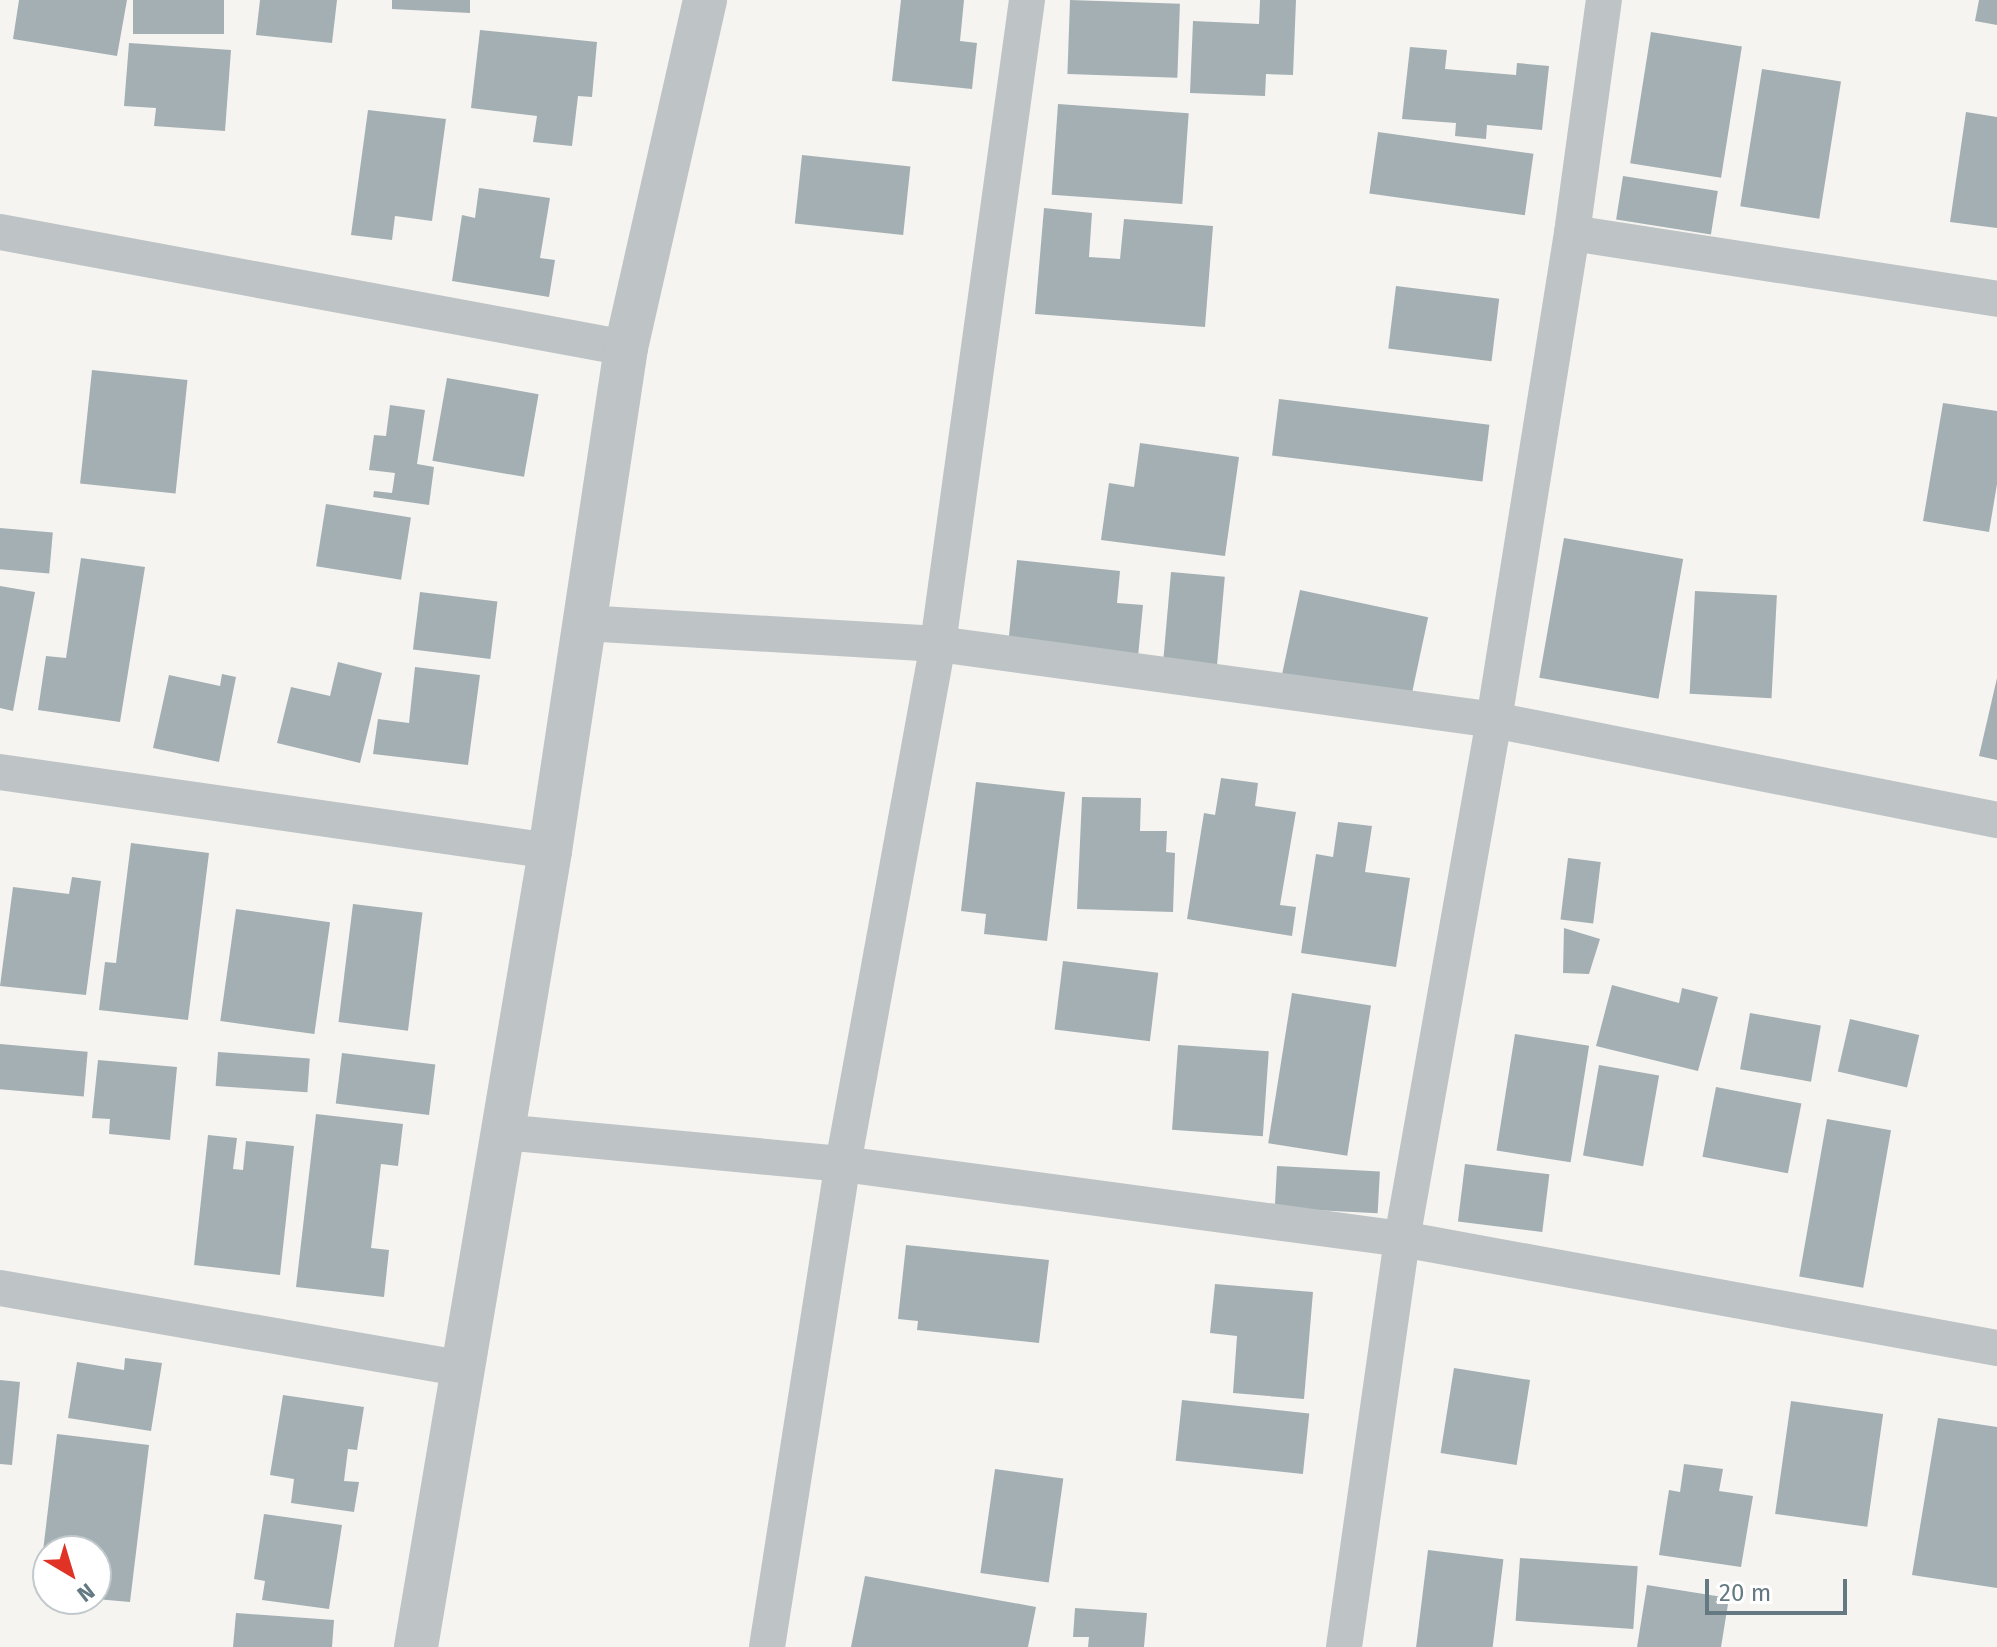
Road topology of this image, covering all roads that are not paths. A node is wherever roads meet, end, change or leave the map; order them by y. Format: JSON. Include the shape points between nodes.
{"nodes":[{"id":1,"x":705,"y":0,"type":"edge"},
{"id":2,"x":1027,"y":0,"type":"edge"},
{"id":3,"x":1604,"y":0,"type":"edge"},
{"id":4,"x":0,"y":232,"type":"edge"},
{"id":5,"x":1572,"y":233,"type":"junction"},
{"id":6,"x":1997,"y":299,"type":"edge"},
{"id":7,"x":626,"y":348,"type":"junction"},
{"id":8,"x":584,"y":623,"type":"junction"},
{"id":9,"x":938,"y":644,"type":"junction"},
{"id":10,"x":1494,"y":720,"type":"junction"},
{"id":11,"x":0,"y":772,"type":"edge"},
{"id":12,"x":1997,"y":820,"type":"edge"},
{"id":13,"x":550,"y":851,"type":"junction"},
{"id":14,"x":503,"y":1132,"type":"junction"},
{"id":15,"x":843,"y":1164,"type":"junction"},
{"id":16,"x":1402,"y":1239,"type":"junction"},
{"id":17,"x":0,"y":1288,"type":"edge"},
{"id":18,"x":1997,"y":1348,"type":"edge"},
{"id":19,"x":463,"y":1369,"type":"junction"},
{"id":20,"x":416,"y":1647,"type":"edge"},
{"id":21,"x":767,"y":1647,"type":"edge"},
{"id":22,"x":1344,"y":1647,"type":"edge"}],
"edges":[{"from":1,"to":7,"type":"street"},
{"from":2,"to":9,"type":"street"},
{"from":3,"to":5,"type":"street"},
{"from":4,"to":7,"type":"street"},
{"from":5,"to":6,"type":"street"},
{"from":5,"to":10,"type":"street"},
{"from":7,"to":8,"type":"street"},
{"from":8,"to":9,"type":"street"},
{"from":8,"to":13,"type":"street"},
{"from":9,"to":10,"type":"street"},
{"from":9,"to":15,"type":"street"},
{"from":10,"to":12,"type":"street"},
{"from":10,"to":16,"type":"street"},
{"from":11,"to":13,"type":"street"},
{"from":13,"to":14,"type":"street"},
{"from":14,"to":15,"type":"street"},
{"from":14,"to":19,"type":"street"},
{"from":15,"to":16,"type":"street"},
{"from":15,"to":21,"type":"street"},
{"from":16,"to":18,"type":"street"},
{"from":16,"to":22,"type":"street"},
{"from":17,"to":19,"type":"street"},
{"from":19,"to":20,"type":"street"}]}
